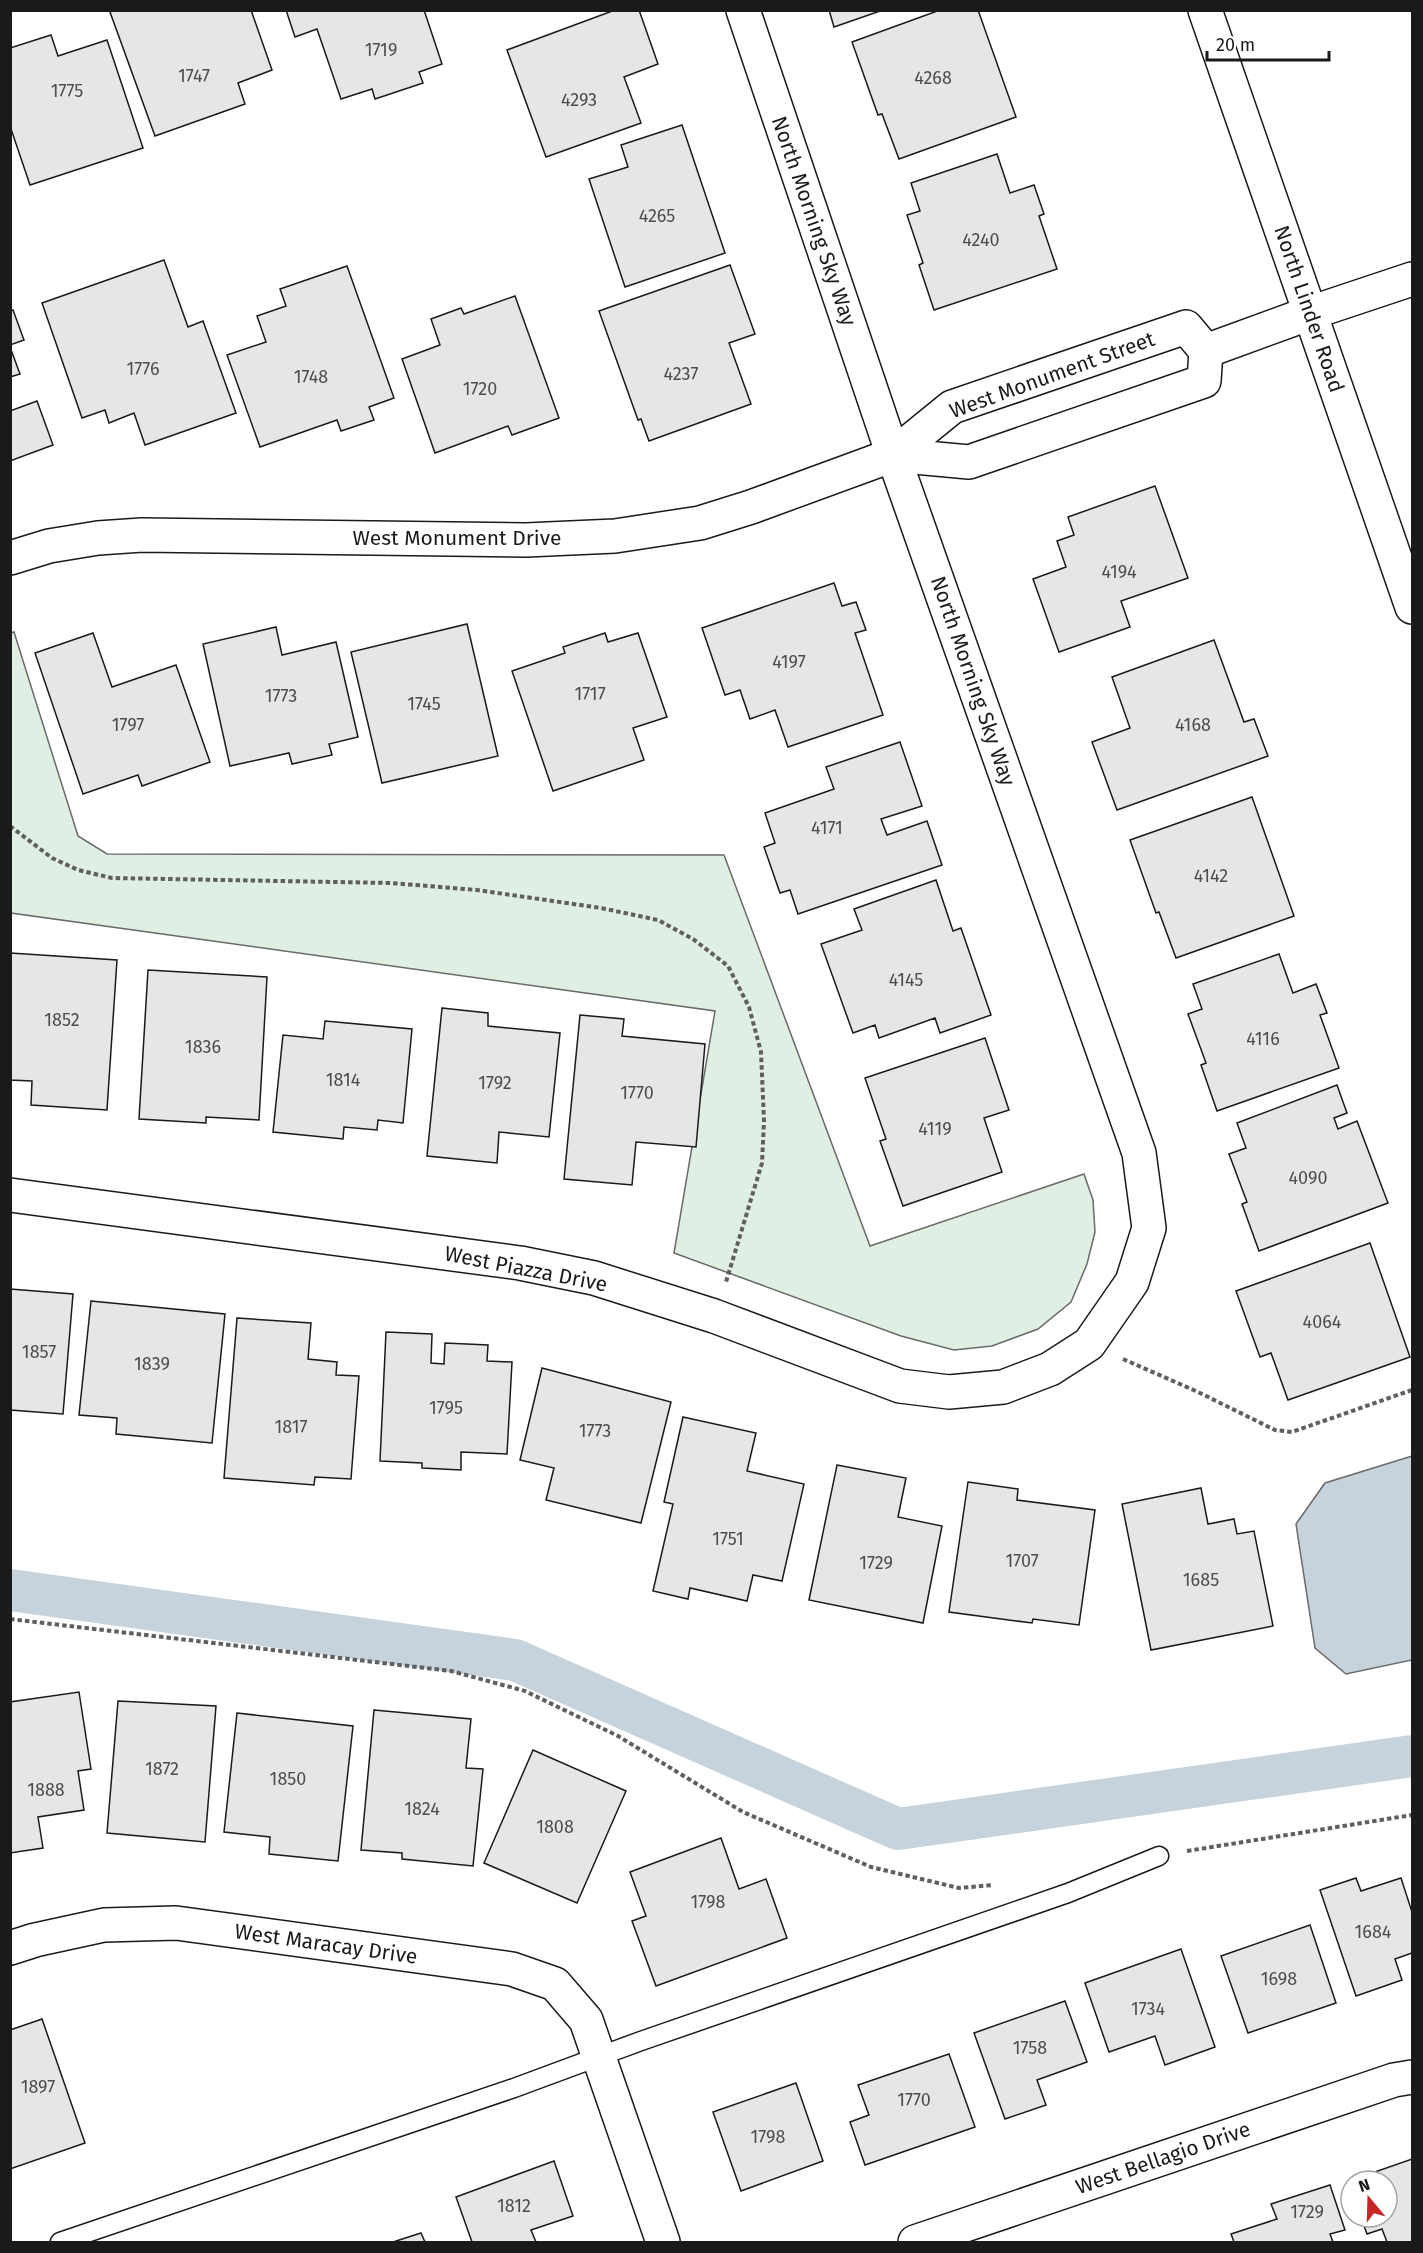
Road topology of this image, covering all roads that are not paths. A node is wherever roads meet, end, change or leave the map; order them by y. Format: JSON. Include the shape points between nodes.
{"nodes":[{"id":1,"x":743,"y":10,"type":"edge"},
{"id":2,"x":1205,"y":10,"type":"edge"},
{"id":3,"x":1413,"y":279,"type":"edge"},
{"id":4,"x":1310,"y":313,"type":"junction"},
{"id":5,"x":1206,"y":351,"type":"junction"},
{"id":6,"x":893,"y":455,"type":"junction"},
{"id":7,"x":10,"y":558,"type":"edge"},
{"id":8,"x":1413,"y":607,"type":"edge"},
{"id":9,"x":10,"y":1195,"type":"edge"},
{"id":10,"x":1089,"y":1344,"type":"joint"},
{"id":11,"x":1159,"y":1856,"type":"road end"},
{"id":12,"x":10,"y":1948,"type":"edge"},
{"id":13,"x":600,"y":2058,"type":"junction"},
{"id":14,"x":1413,"y":2078,"type":"edge"},
{"id":15,"x":60,"y":2242,"type":"edge"},
{"id":16,"x":663,"y":2242,"type":"edge"},
{"id":17,"x":915,"y":2242,"type":"edge"}],
"edges":[{"from":1,"to":6,"type":"street","name":"North Morning Sky Way"},
{"from":2,"to":4,"type":"street","name":"North Linder Road"},
{"from":3,"to":4,"type":"street"},
{"from":4,"to":5,"type":"street"},
{"from":4,"to":8,"type":"street","name":"North Linder Road"},
{"from":5,"to":6,"type":"street","name":"West Monument Street","via":[[1186,327],[952,407]]},
{"from":5,"to":6,"type":"street","via":[[1204,381],[969,462]]},
{"from":6,"to":7,"type":"street","name":"West Monument Drive","via":[[700,523],[615,536],[526,540],[142,535],[49,546]]},
{"from":6,"to":10,"type":"street","name":"North Morning Sky Way","via":[[1139,1153],[1149,1228],[1132,1282]]},
{"from":9,"to":10,"type":"street","name":"West Piazza Drive","via":[[520,1263],[594,1278],[714,1316],[900,1386],[949,1392],[1003,1387],[1050,1369]]},
{"from":11,"to":13,"type":"lane","via":[[1068,1893]]},
{"from":12,"to":13,"type":"street","name":"West Maracay Drive","via":[[104,1925],[176,1923],[512,1969],[555,1984],[586,2020]]},
{"from":13,"to":15,"type":"lane"},
{"from":13,"to":16,"type":"street","name":"West Maracay Drive"},
{"from":14,"to":17,"type":"street","name":"West Bellagio Drive","via":[[1394,2080]]}]}
